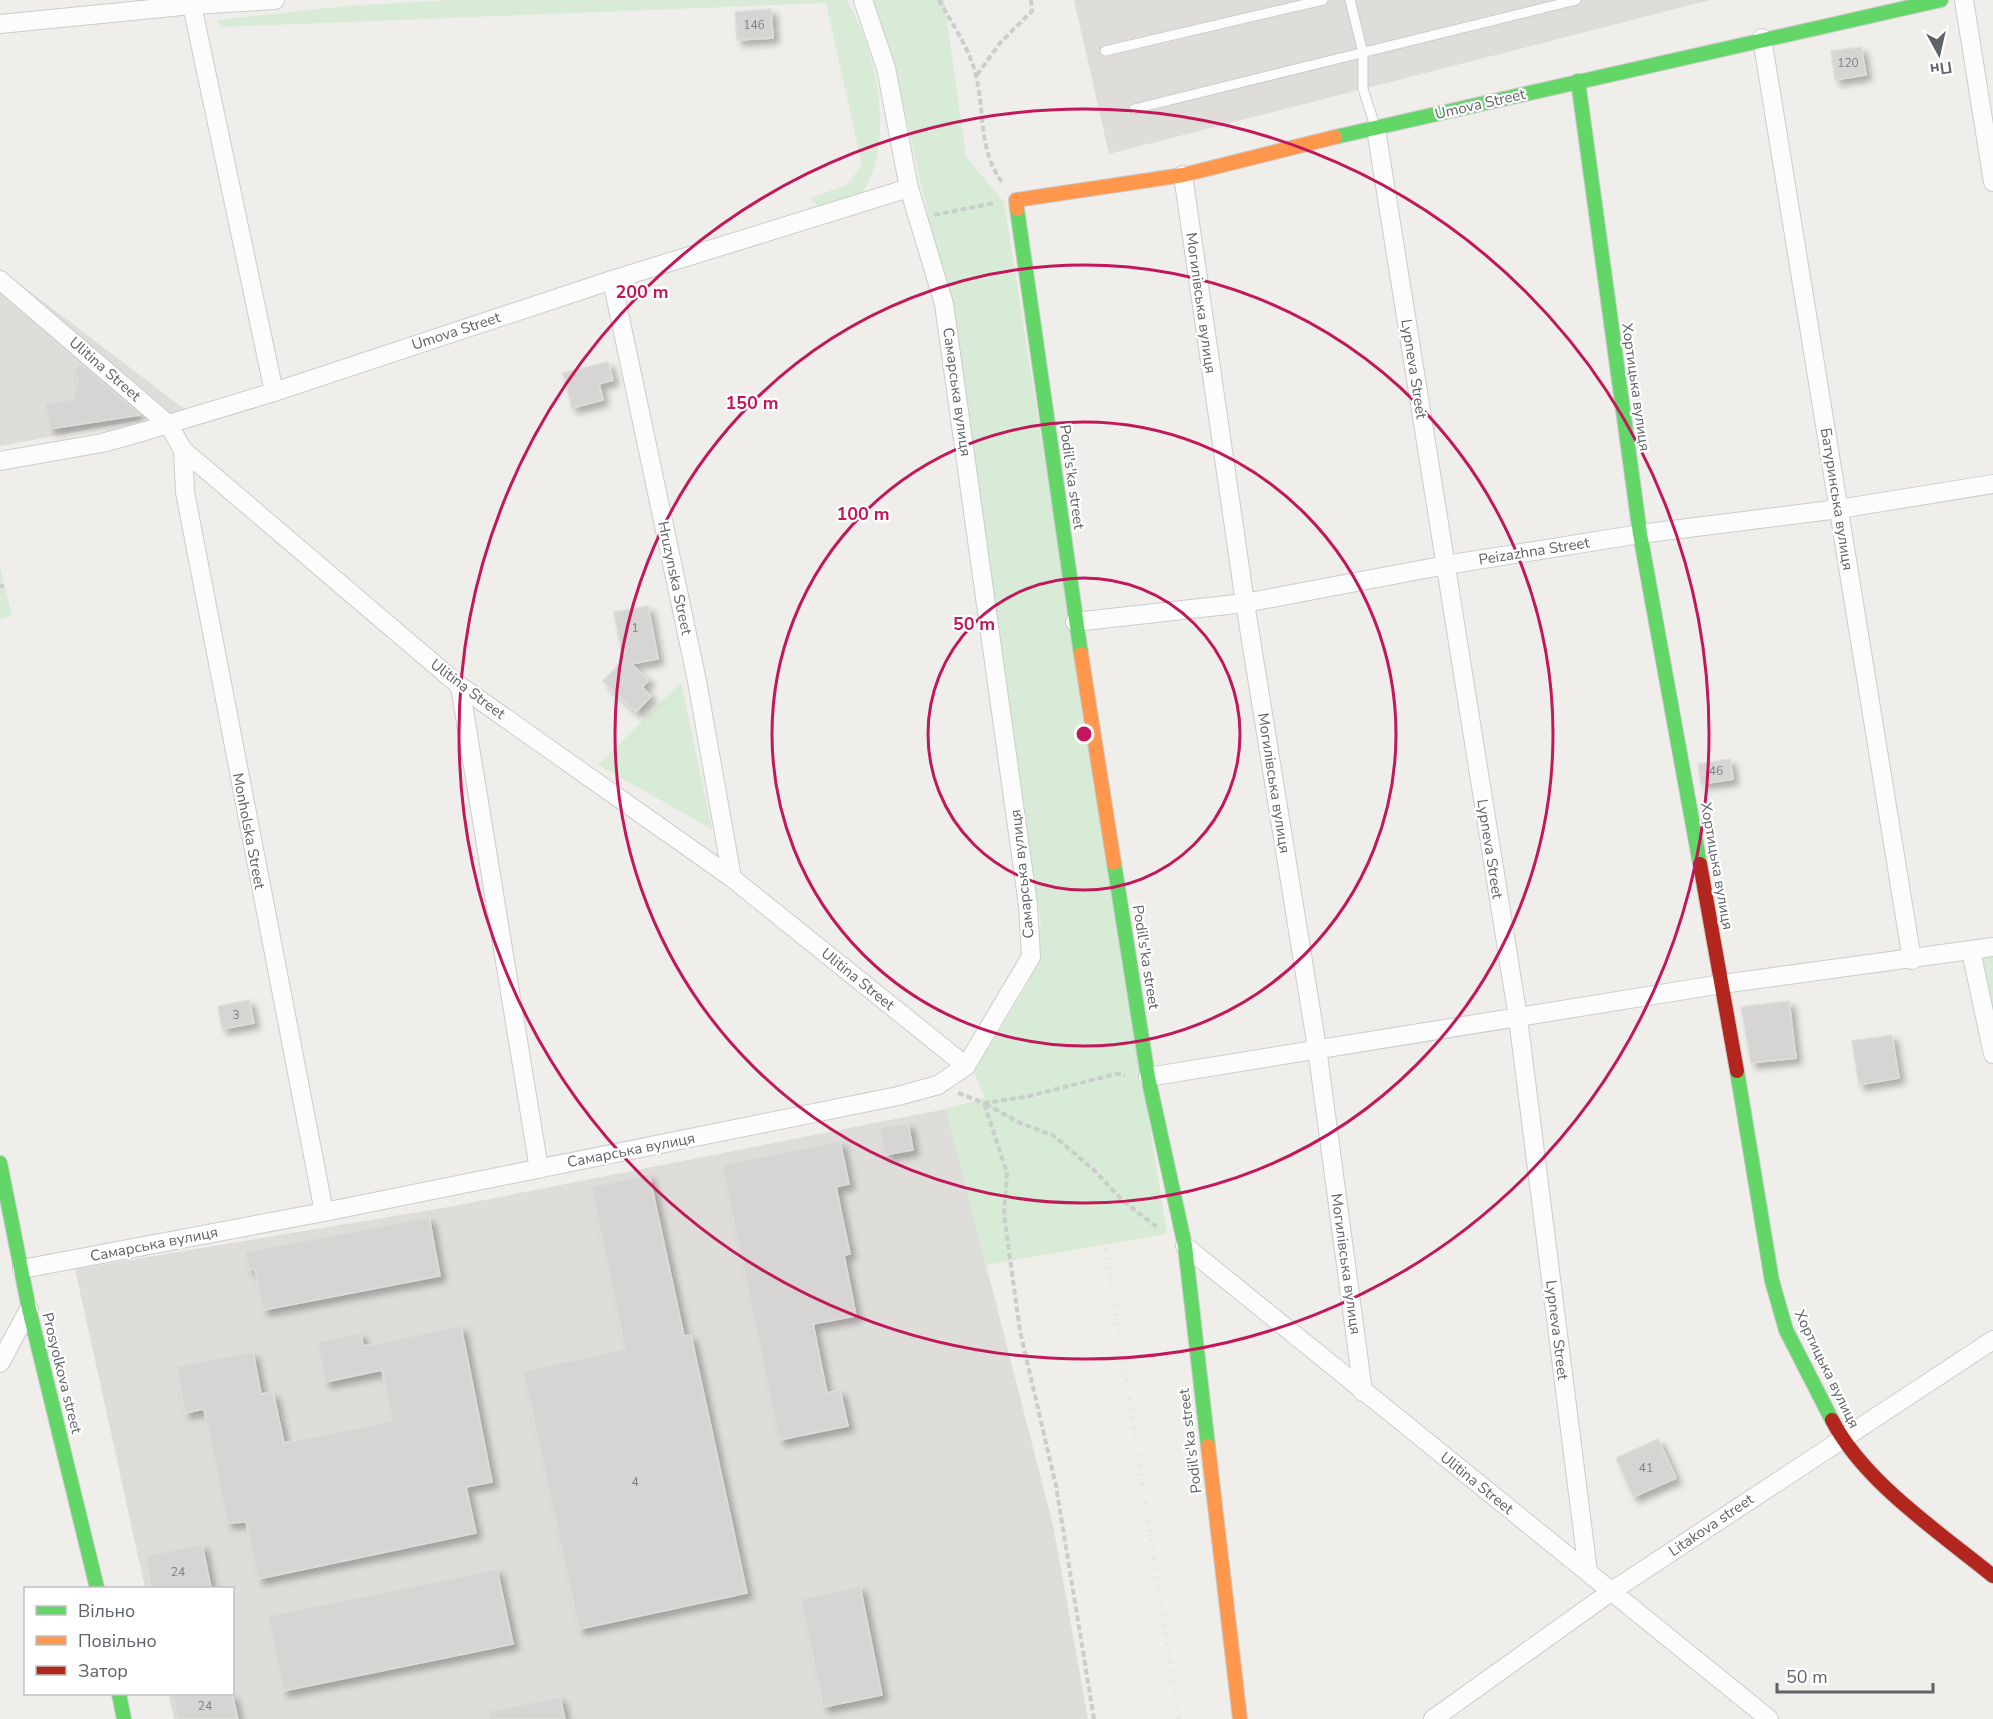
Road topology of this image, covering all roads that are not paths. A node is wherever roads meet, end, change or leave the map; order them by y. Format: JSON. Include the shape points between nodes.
{"nodes":[{"id":1,"x":275,"y":0,"type":"edge"},
{"id":2,"x":863,"y":0,"type":"edge"},
{"id":3,"x":1323,"y":0,"type":"edge"},
{"id":4,"x":1350,"y":0,"type":"edge"},
{"id":5,"x":1576,"y":0,"type":"edge"},
{"id":6,"x":1941,"y":0,"type":"edge"},
{"id":7,"x":1964,"y":0,"type":"edge"},
{"id":8,"x":192,"y":5,"type":"junction"},
{"id":9,"x":0,"y":24,"type":"edge"},
{"id":10,"x":1762,"y":38,"type":"junction"},
{"id":11,"x":1105,"y":51,"type":"dead end"},
{"id":12,"x":1362,"y":53,"type":"junction"},
{"id":13,"x":1578,"y":81,"type":"junction"},
{"id":14,"x":1134,"y":109,"type":"dead end"},
{"id":15,"x":1376,"y":129,"type":"junction"},
{"id":16,"x":1183,"y":176,"type":"junction"},
{"id":17,"x":1993,"y":182,"type":"edge"},
{"id":18,"x":909,"y":188,"type":"junction"},
{"id":19,"x":1016,"y":200,"type":"joint"},
{"id":20,"x":0,"y":279,"type":"edge"},
{"id":21,"x":612,"y":280,"type":"junction"},
{"id":22,"x":274,"y":392,"type":"junction"},
{"id":23,"x":168,"y":424,"type":"junction"},
{"id":24,"x":183,"y":450,"type":"junction"},
{"id":25,"x":0,"y":461,"type":"edge"},
{"id":26,"x":1993,"y":484,"type":"edge"},
{"id":27,"x":1839,"y":509,"type":"junction"},
{"id":28,"x":1640,"y":534,"type":"junction"},
{"id":29,"x":1446,"y":565,"type":"junction"},
{"id":30,"x":1245,"y":603,"type":"junction"},
{"id":31,"x":1075,"y":622,"type":"junction"},
{"id":32,"x":460,"y":686,"type":"junction"},
{"id":33,"x":732,"y":878,"type":"junction"},
{"id":34,"x":1993,"y":947,"type":"edge"},
{"id":35,"x":1971,"y":951,"type":"junction"},
{"id":36,"x":1912,"y":960,"type":"junction"},
{"id":37,"x":1722,"y":984,"type":"junction"},
{"id":38,"x":1518,"y":1018,"type":"junction"},
{"id":39,"x":1317,"y":1048,"type":"junction"},
{"id":40,"x":1993,"y":1054,"type":"edge"},
{"id":41,"x":966,"y":1066,"type":"junction"},
{"id":42,"x":1148,"y":1077,"type":"junction"},
{"id":43,"x":0,"y":1163,"type":"edge"},
{"id":44,"x":539,"y":1169,"type":"junction"},
{"id":45,"x":324,"y":1212,"type":"junction"},
{"id":46,"x":6,"y":1224,"type":"edge"},
{"id":47,"x":1185,"y":1246,"type":"junction"},
{"id":48,"x":22,"y":1269,"type":"junction"},
{"id":49,"x":29,"y":1309,"type":"junction"},
{"id":50,"x":1993,"y":1340,"type":"edge"},
{"id":51,"x":0,"y":1363,"type":"edge"},
{"id":52,"x":1363,"y":1392,"type":"junction"},
{"id":53,"x":1841,"y":1438,"type":"junction"},
{"id":54,"x":1588,"y":1572,"type":"junction"},
{"id":55,"x":1993,"y":1576,"type":"edge"},
{"id":56,"x":97,"y":1587,"type":"edge"},
{"id":57,"x":1612,"y":1591,"type":"junction"},
{"id":58,"x":119,"y":1695,"type":"edge"},
{"id":59,"x":124,"y":1719,"type":"edge"},
{"id":60,"x":1240,"y":1719,"type":"edge"},
{"id":61,"x":1433,"y":1719,"type":"edge"},
{"id":62,"x":1768,"y":1719,"type":"edge"}],
"edges":[{"from":1,"to":8,"type":"street"},
{"from":2,"to":18,"type":"street","name":"Самарська вулиця","via":[[886,68]]},
{"from":3,"to":11,"type":"lane"},
{"from":4,"to":12,"type":"lane"},
{"from":5,"to":12,"type":"lane"},
{"from":6,"to":10,"type":"street","name":"Umova Street"},
{"from":7,"to":17,"type":"street"},
{"from":8,"to":9,"type":"street"},
{"from":8,"to":22,"type":"street"},
{"from":10,"to":13,"type":"street","name":"Umova Street"},
{"from":10,"to":27,"type":"street","name":"Батуринська вулиця"},
{"from":12,"to":14,"type":"lane"},
{"from":12,"to":15,"type":"lane","via":[[1363,89]]},
{"from":13,"to":15,"type":"street","name":"Umova Street"},
{"from":13,"to":28,"type":"street","name":"Хортицька вулиця"},
{"from":15,"to":16,"type":"street","name":"Umova Street","via":[[1288,147]]},
{"from":15,"to":29,"type":"street","name":"Lypneva Street"},
{"from":16,"to":19,"type":"street","name":"Umova Street"},
{"from":16,"to":30,"type":"street","name":"Могилівська вулиця"},
{"from":18,"to":21,"type":"street","name":"Umova Street"},
{"from":18,"to":41,"type":"street","name":"Самарська вулиця","via":[[944,304],[1028,905],[1030,957]]},
{"from":19,"to":31,"type":"street","name":"Podil's'ka street"},
{"from":20,"to":23,"type":"street","name":"Ulitina Street"},
{"from":21,"to":22,"type":"street","name":"Umova Street"},
{"from":21,"to":33,"type":"street","name":"Hruzynska Street","via":[[697,681]]},
{"from":22,"to":23,"type":"street","name":"Umova Street"},
{"from":23,"to":24,"type":"street","name":"Ulitina Street"},
{"from":23,"to":25,"type":"street","name":"Umova Street","via":[[102,443]]},
{"from":24,"to":32,"type":"street","name":"Ulitina Street"},
{"from":24,"to":45,"type":"street","name":"Monholska Street","via":[[187,504]]},
{"from":26,"to":27,"type":"street","name":"Peizazhna Street"},
{"from":27,"to":28,"type":"street","name":"Peizazhna Street"},
{"from":27,"to":36,"type":"street","name":"Батуринська вулиця"},
{"from":28,"to":29,"type":"street","name":"Peizazhna Street"},
{"from":28,"to":37,"type":"street","name":"Хортицька вулиця"},
{"from":29,"to":30,"type":"street","name":"Peizazhna Street"},
{"from":29,"to":38,"type":"street","name":"Lypneva Street"},
{"from":30,"to":31,"type":"street","name":"Peizazhna Street"},
{"from":30,"to":39,"type":"street","name":"Могилівська вулиця"},
{"from":31,"to":42,"type":"street","name":"Podil's'ka street"},
{"from":32,"to":33,"type":"street","name":"Ulitina Street"},
{"from":32,"to":44,"type":"street"},
{"from":33,"to":41,"type":"street","name":"Ulitina Street"},
{"from":34,"to":35,"type":"street"},
{"from":35,"to":36,"type":"street"},
{"from":35,"to":40,"type":"street"},
{"from":36,"to":37,"type":"street"},
{"from":37,"to":38,"type":"street"},
{"from":37,"to":53,"type":"street","name":"Хортицька вулиця","via":[[1772,1281],[1786,1330]]},
{"from":38,"to":39,"type":"street"},
{"from":38,"to":54,"type":"street","name":"Lypneva Street"},
{"from":39,"to":42,"type":"street"},
{"from":39,"to":52,"type":"street","name":"Могилівська вулиця"},
{"from":41,"to":44,"type":"street","name":"Самарська вулиця","via":[[938,1084],[898,1096]]},
{"from":42,"to":47,"type":"street","name":"Podil's'ka street"},
{"from":43,"to":46,"type":"street","name":"Prosyolkova street"},
{"from":44,"to":45,"type":"street","name":"Самарська вулиця"},
{"from":45,"to":48,"type":"street","name":"Самарська вулиця"},
{"from":46,"to":48,"type":"street","name":"Prosyolkova street"},
{"from":47,"to":52,"type":"street","name":"Ulitina Street"},
{"from":47,"to":60,"type":"street","name":"Podil's'ka street"},
{"from":48,"to":49,"type":"street","name":"Prosyolkova street"},
{"from":49,"to":51,"type":"street"},
{"from":49,"to":56,"type":"street","name":"Prosyolkova street"},
{"from":50,"to":53,"type":"street","name":"Litakova street"},
{"from":52,"to":54,"type":"street","name":"Ulitina Street"},
{"from":53,"to":55,"type":"street","name":"Хортицька вулиця","via":[[1871,1475]]},
{"from":53,"to":57,"type":"street","name":"Litakova street"},
{"from":54,"to":57,"type":"street","name":"Ulitina Street"},
{"from":57,"to":61,"type":"street","name":"Litakova street"},
{"from":57,"to":62,"type":"street","name":"Ulitina Street"},
{"from":58,"to":59,"type":"street"}]}
